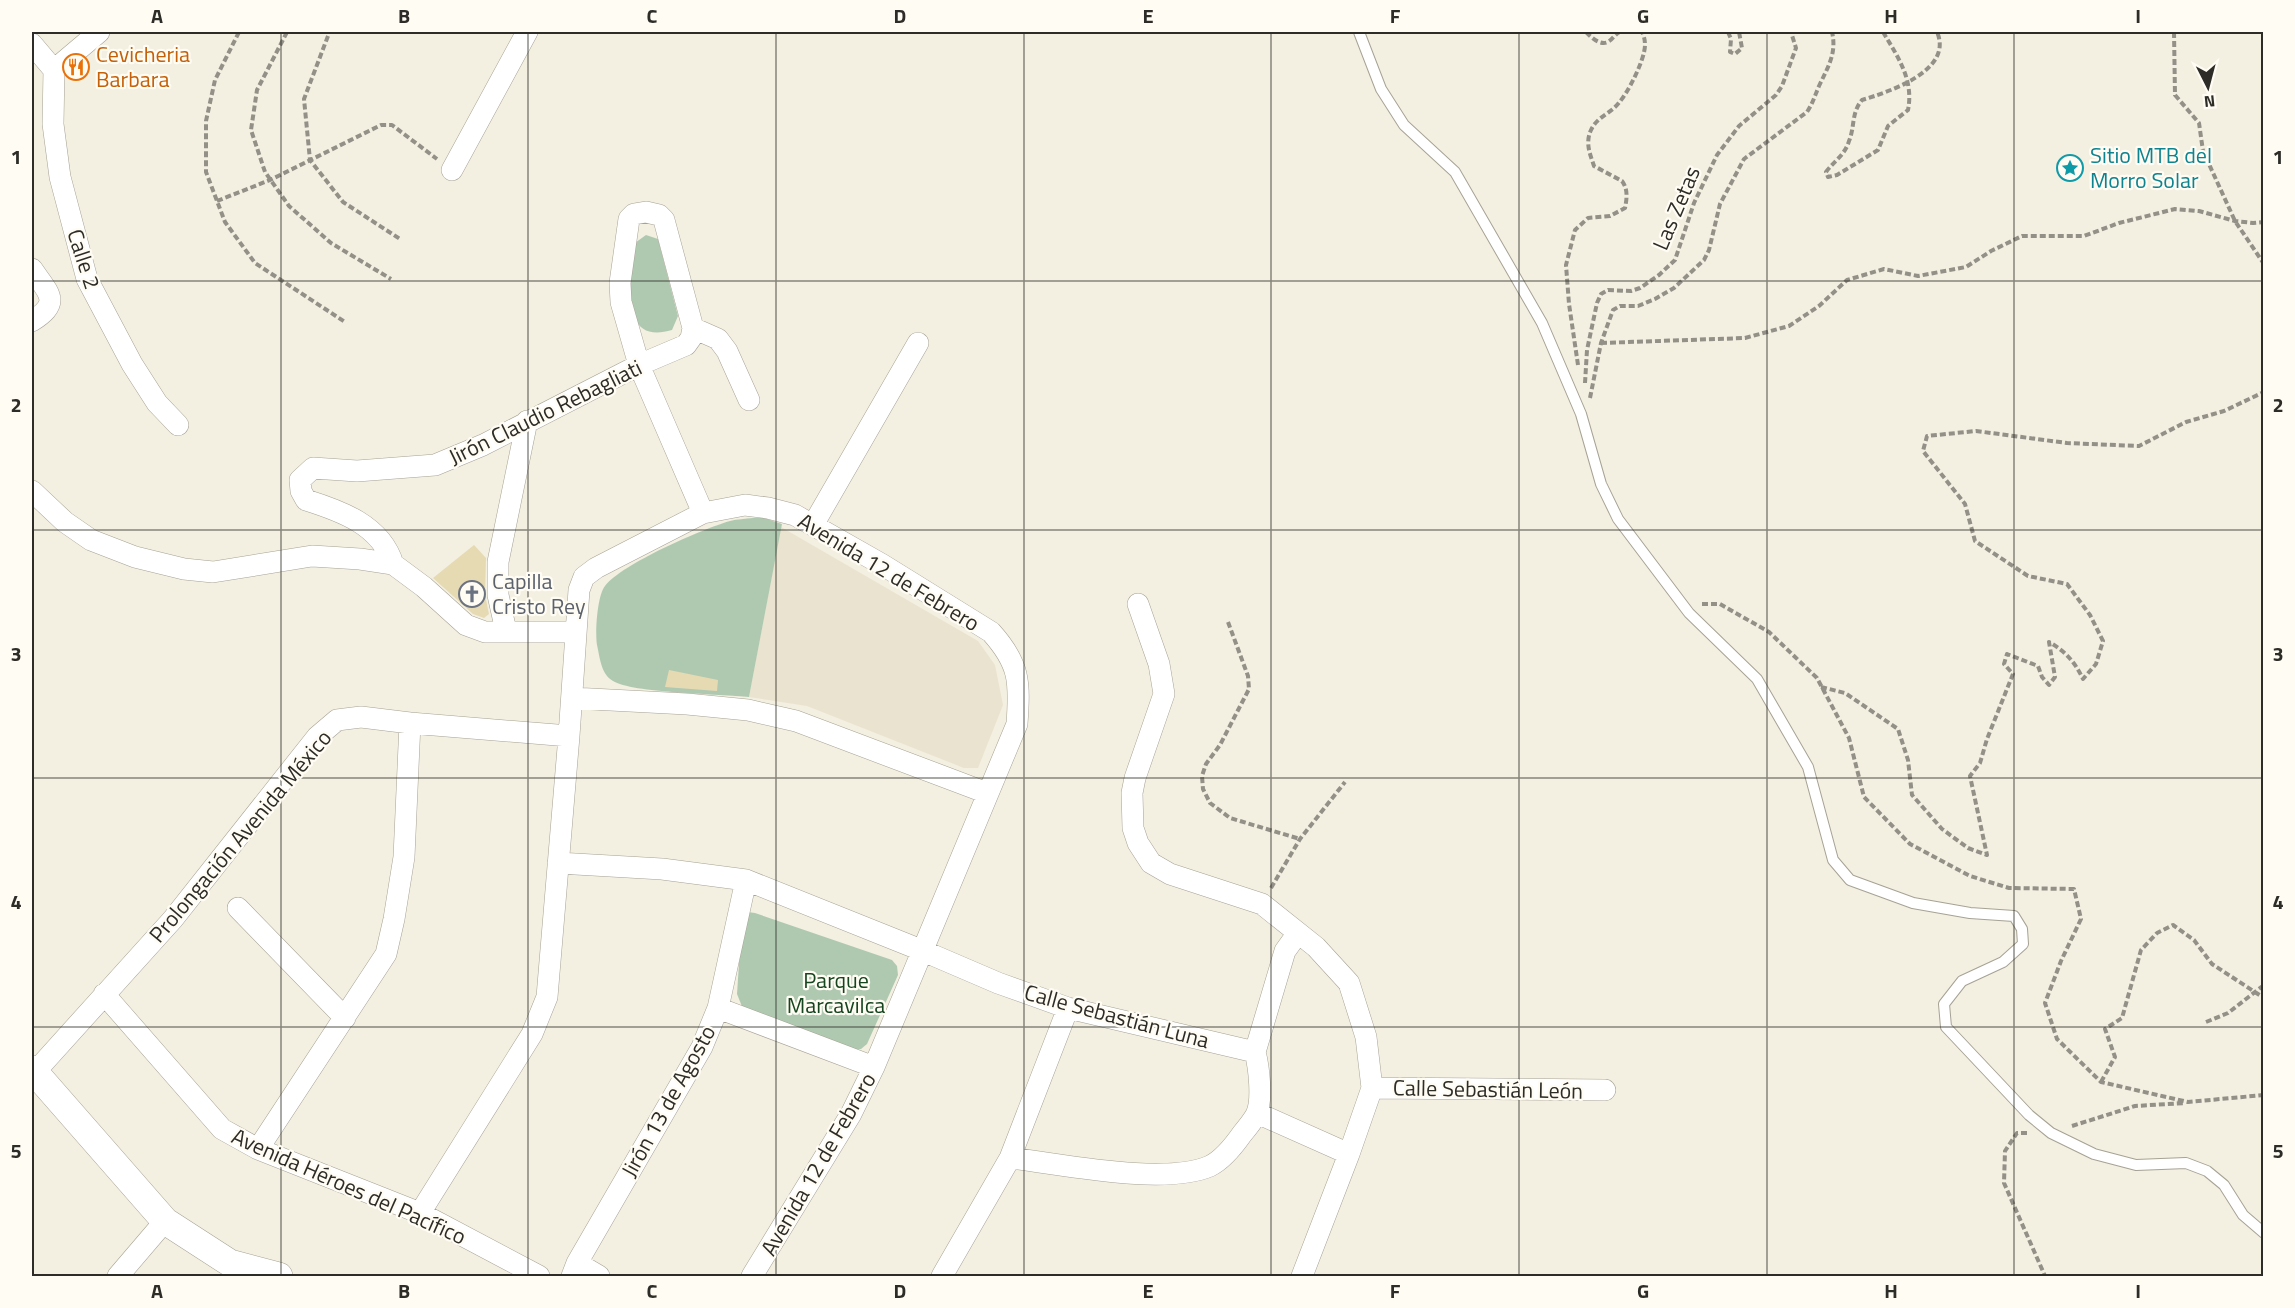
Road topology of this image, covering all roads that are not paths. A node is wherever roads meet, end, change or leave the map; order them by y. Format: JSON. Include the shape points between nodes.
{"nodes":[{"id":1,"x":99,"y":32,"type":"edge"},
{"id":2,"x":527,"y":32,"type":"edge"},
{"id":3,"x":1359,"y":32,"type":"edge"},
{"id":4,"x":32,"y":44,"type":"edge"},
{"id":5,"x":54,"y":70,"type":"junction"},
{"id":6,"x":452,"y":170,"type":"road end"},
{"id":7,"x":32,"y":269,"type":"edge"},
{"id":8,"x":39,"y":317,"type":"edge"},
{"id":9,"x":693,"y":328,"type":"junction"},
{"id":10,"x":918,"y":343,"type":"dead end"},
{"id":11,"x":639,"y":365,"type":"junction"},
{"id":12,"x":749,"y":400,"type":"dead end"},
{"id":13,"x":527,"y":422,"type":"junction"},
{"id":14,"x":178,"y":425,"type":"dead end"},
{"id":15,"x":32,"y":491,"type":"edge"},
{"id":16,"x":703,"y":513,"type":"junction"},
{"id":17,"x":813,"y":525,"type":"junction"},
{"id":18,"x":393,"y":564,"type":"junction"},
{"id":19,"x":1138,"y":604,"type":"dead end"},
{"id":20,"x":507,"y":631,"type":"junction"},
{"id":21,"x":575,"y":632,"type":"junction"},
{"id":22,"x":572,"y":698,"type":"junction"},
{"id":23,"x":410,"y":723,"type":"junction"},
{"id":24,"x":569,"y":736,"type":"junction"},
{"id":25,"x":987,"y":793,"type":"junction"},
{"id":26,"x":558,"y":863,"type":"junction"},
{"id":27,"x":746,"y":880,"type":"junction"},
{"id":28,"x":238,"y":908,"type":"dead end"},
{"id":29,"x":1298,"y":933,"type":"junction"},
{"id":30,"x":921,"y":950,"type":"junction"},
{"id":31,"x":104,"y":994,"type":"junction"},
{"id":32,"x":718,"y":1008,"type":"junction"},
{"id":33,"x":1068,"y":1008,"type":"junction"},
{"id":34,"x":345,"y":1018,"type":"junction"},
{"id":35,"x":1255,"y":1052,"type":"junction"},
{"id":36,"x":874,"y":1067,"type":"junction"},
{"id":37,"x":33,"y":1072,"type":"edge"},
{"id":38,"x":1372,"y":1088,"type":"junction"},
{"id":39,"x":1605,"y":1090,"type":"dead end"},
{"id":40,"x":1257,"y":1113,"type":"junction"},
{"id":41,"x":258,"y":1149,"type":"junction"},
{"id":42,"x":1349,"y":1154,"type":"junction"},
{"id":43,"x":1010,"y":1158,"type":"junction"},
{"id":44,"x":420,"y":1213,"type":"junction"},
{"id":45,"x":165,"y":1221,"type":"junction"},
{"id":46,"x":2264,"y":1233,"type":"edge"},
{"id":47,"x":574,"y":1270,"type":"edge"},
{"id":48,"x":118,"y":1276,"type":"edge"},
{"id":49,"x":279,"y":1276,"type":"edge"},
{"id":50,"x":539,"y":1276,"type":"edge"},
{"id":51,"x":599,"y":1276,"type":"edge"},
{"id":52,"x":752,"y":1276,"type":"edge"},
{"id":53,"x":942,"y":1276,"type":"edge"},
{"id":54,"x":1302,"y":1276,"type":"edge"}],
"edges":[{"from":1,"to":5,"type":"street"},
{"from":2,"to":6,"type":"street"},
{"from":3,"to":46,"type":"lane","via":[[1381,89],[1404,125],[1455,172],[1542,323],[1581,414],[1601,484],[1618,519],[1689,613],[1757,680],[1808,767],[1833,860],[1850,880],[1913,903],[2014,916],[2022,929],[2023,944],[2003,962],[1962,981],[1944,1004],[1946,1027],[2051,1133],[2094,1154],[2136,1164],[2186,1163],[2207,1171],[2224,1185],[2243,1215]]},
{"from":4,"to":5,"type":"street"},
{"from":5,"to":14,"type":"street","name":"Calle 2","via":[[53,124],[60,177],[87,279],[132,364],[157,403]]},
{"from":7,"to":8,"type":"street","via":[[50,298],[50,306]]},
{"from":9,"to":11,"type":"street","name":"Jirón Claudio Rebagliati","via":[[686,345]]},
{"from":9,"to":11,"type":"street","via":[[664,220],[646,212],[634,214],[625,231],[620,283],[623,314]]},
{"from":9,"to":12,"type":"street","via":[[718,339],[728,351]]},
{"from":10,"to":17,"type":"street"},
{"from":11,"to":13,"type":"street","name":"Jirón Claudio Rebagliati"},
{"from":11,"to":16,"type":"street"},
{"from":13,"to":18,"type":"street","name":"Jirón Claudio Rebagliati","via":[[435,465],[357,471],[313,468],[300,480],[306,500],[345,513],[370,529],[389,550]]},
{"from":13,"to":20,"type":"street","via":[[498,562],[498,595]]},
{"from":15,"to":18,"type":"street","via":[[91,540],[135,557],[184,568],[213,572],[312,556]]},
{"from":16,"to":17,"type":"street","name":"Avenida 12 de Febrero","via":[[745,505],[768,507]]},
{"from":16,"to":21,"type":"street","name":"Avenida 12 de Febrero","via":[[585,577],[579,590]]},
{"from":17,"to":25,"type":"street","name":"Avenida 12 de Febrero","via":[[991,632],[1005,648],[1020,687],[1017,724]]},
{"from":18,"to":20,"type":"street","via":[[466,625],[485,632]]},
{"from":19,"to":29,"type":"street","via":[[1159,664],[1164,694],[1131,793],[1138,843],[1151,863],[1170,874],[1262,904]]},
{"from":20,"to":21,"type":"street"},
{"from":21,"to":22,"type":"street","name":"Avenida 12 de Febrero"},
{"from":22,"to":24,"type":"street","name":"Avenida 12 de Febrero"},
{"from":22,"to":25,"type":"street","via":[[748,710],[796,721]]},
{"from":23,"to":24,"type":"street","name":"Prolongación Avenida México"},
{"from":23,"to":31,"type":"street","name":"Prolongación Avenida México","via":[[361,717],[337,720],[317,737],[173,919]]},
{"from":23,"to":34,"type":"street","via":[[404,857],[394,919],[386,954]]},
{"from":24,"to":26,"type":"street","name":"Avenida 12 de Febrero"},
{"from":25,"to":30,"type":"street","name":"Avenida 12 de Febrero"},
{"from":26,"to":27,"type":"street","name":"Calle Sebastián Luna","via":[[662,869]]},
{"from":26,"to":44,"type":"street","name":"Avenida 12 de Febrero","via":[[547,997],[532,1034]]},
{"from":27,"to":30,"type":"street","name":"Calle Sebastián Luna"},
{"from":27,"to":32,"type":"street","name":"Jirón 13 de Agosto"},
{"from":28,"to":34,"type":"street"},
{"from":29,"to":35,"type":"street","via":[[1285,951]]},
{"from":29,"to":38,"type":"street","via":[[1349,983],[1366,1037]]},
{"from":30,"to":33,"type":"street","name":"Calle Sebastián Luna"},
{"from":30,"to":36,"type":"street","name":"Avenida 12 de Febrero"},
{"from":31,"to":37,"type":"street","name":"Prolongación Avenida México"},
{"from":31,"to":41,"type":"street","name":"Avenida Héroes del Pacífico","via":[[222,1129]]},
{"from":32,"to":36,"type":"street"},
{"from":32,"to":47,"type":"street","name":"Jirón 13 de Agosto","via":[[702,1047]]},
{"from":33,"to":35,"type":"street","name":"Calle Sebastián Luna"},
{"from":33,"to":43,"type":"street"},
{"from":34,"to":41,"type":"street"},
{"from":35,"to":40,"type":"street"},
{"from":36,"to":52,"type":"street","name":"Avenida 12 de Febrero","via":[[851,1114]]},
{"from":37,"to":45,"type":"street"},
{"from":38,"to":39,"type":"street","name":"Calle Sebastián León"},
{"from":38,"to":42,"type":"street"},
{"from":40,"to":42,"type":"street"},
{"from":40,"to":43,"type":"street","via":[[1234,1145],[1211,1165],[1173,1174],[1143,1175]]},
{"from":41,"to":44,"type":"street","name":"Avenida Héroes del Pacífico"},
{"from":42,"to":54,"type":"street"},
{"from":43,"to":53,"type":"street"},
{"from":44,"to":50,"type":"street","name":"Avenida Héroes del Pacífico"},
{"from":45,"to":48,"type":"street"},
{"from":45,"to":49,"type":"street","via":[[230,1263]]},
{"from":47,"to":51,"type":"street"}]}
